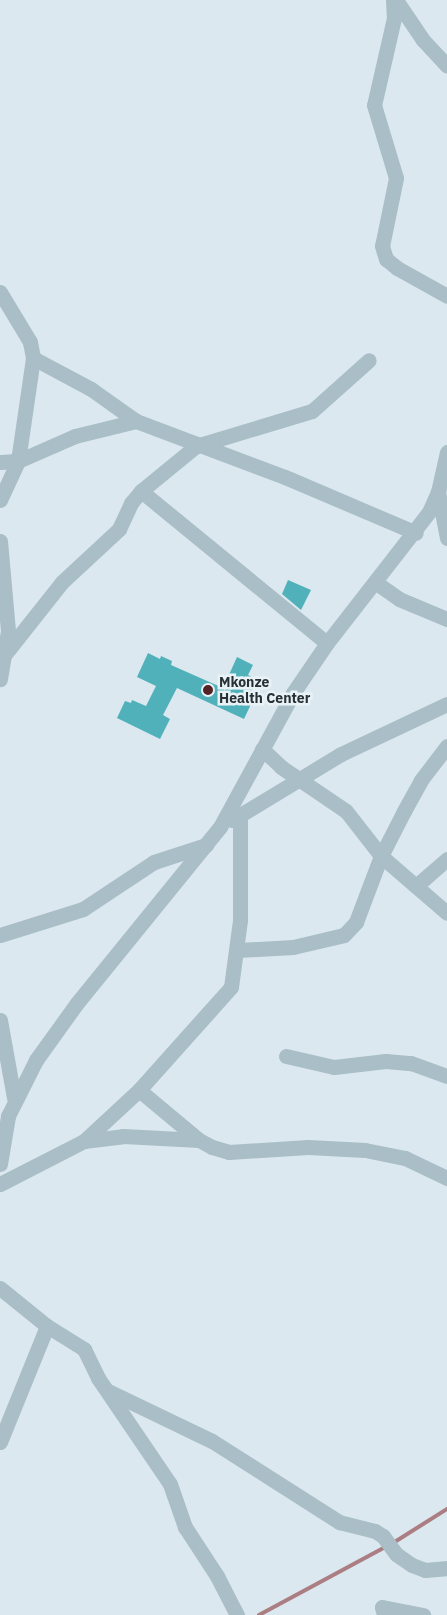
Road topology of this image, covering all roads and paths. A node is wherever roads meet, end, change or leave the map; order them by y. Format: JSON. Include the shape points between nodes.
{"nodes":[{"id":1,"x":395,"y":0,"type":"edge"},
{"id":2,"x":447,"y":66,"type":"edge"},
{"id":3,"x":0,"y":292,"type":"edge"},
{"id":4,"x":447,"y":296,"type":"edge"},
{"id":5,"x":34,"y":358,"type":"junction"},
{"id":6,"x":369,"y":360,"type":"dead end"},
{"id":7,"x":136,"y":421,"type":"junction"},
{"id":8,"x":196,"y":446,"type":"junction"},
{"id":9,"x":447,"y":452,"type":"edge"},
{"id":10,"x":18,"y":461,"type":"junction"},
{"id":11,"x":0,"y":462,"type":"edge"},
{"id":12,"x":142,"y":490,"type":"junction"},
{"id":13,"x":438,"y":492,"type":"junction"},
{"id":14,"x":0,"y":500,"type":"edge"},
{"id":15,"x":416,"y":533,"type":"junction"},
{"id":16,"x":447,"y":538,"type":"edge"},
{"id":17,"x":0,"y":542,"type":"edge"},
{"id":18,"x":375,"y":582,"type":"junction"},
{"id":19,"x":447,"y":619,"type":"edge"},
{"id":20,"x":327,"y":643,"type":"junction"},
{"id":21,"x":5,"y":654,"type":"junction"},
{"id":22,"x":0,"y":679,"type":"edge"},
{"id":23,"x":447,"y":704,"type":"edge"},
{"id":24,"x":447,"y":746,"type":"edge"},
{"id":25,"x":262,"y":749,"type":"junction"},
{"id":26,"x":302,"y":780,"type":"junction"},
{"id":27,"x":240,"y":816,"type":"junction"},
{"id":28,"x":220,"y":827,"type":"junction"},
{"id":29,"x":206,"y":845,"type":"junction"},
{"id":30,"x":382,"y":856,"type":"junction"},
{"id":31,"x":447,"y":859,"type":"edge"},
{"id":32,"x":416,"y":886,"type":"junction"},
{"id":33,"x":447,"y":913,"type":"edge"},
{"id":34,"x":0,"y":935,"type":"edge"},
{"id":35,"x":238,"y":950,"type":"junction"},
{"id":36,"x":0,"y":1020,"type":"edge"},
{"id":37,"x":286,"y":1056,"type":"dead end"},
{"id":38,"x":447,"y":1076,"type":"edge"},
{"id":39,"x":139,"y":1090,"type":"junction"},
{"id":40,"x":14,"y":1098,"type":"junction"},
{"id":41,"x":1,"y":1136,"type":"edge"},
{"id":42,"x":199,"y":1140,"type":"junction"},
{"id":43,"x":84,"y":1141,"type":"junction"},
{"id":44,"x":0,"y":1164,"type":"edge"},
{"id":45,"x":447,"y":1178,"type":"edge"},
{"id":46,"x":0,"y":1184,"type":"edge"},
{"id":47,"x":0,"y":1288,"type":"edge"},
{"id":48,"x":47,"y":1326,"type":"junction"},
{"id":49,"x":106,"y":1390,"type":"junction"},
{"id":50,"x":0,"y":1442,"type":"edge"},
{"id":51,"x":447,"y":1568,"type":"edge"},
{"id":52,"x":237,"y":1615,"type":"edge"},
{"id":53,"x":384,"y":1615,"type":"edge"},
{"id":54,"x":423,"y":1615,"type":"edge"}],
"edges":[{"from":1,"to":2,"type":"street","via":[[423,40]]},
{"from":1,"to":4,"type":"street","via":[[394,18],[374,105],[396,178],[382,246],[386,259],[397,268]]},
{"from":3,"to":5,"type":"street","via":[[30,342]]},
{"from":5,"to":7,"type":"street","via":[[91,389]]},
{"from":5,"to":10,"type":"street"},
{"from":6,"to":8,"type":"street","via":[[312,411]]},
{"from":7,"to":8,"type":"street"},
{"from":7,"to":10,"type":"street","via":[[76,436]]},
{"from":8,"to":12,"type":"street"},
{"from":8,"to":15,"type":"street","via":[[286,477]]},
{"from":9,"to":13,"type":"street"},
{"from":10,"to":11,"type":"street"},
{"from":10,"to":14,"type":"street"},
{"from":12,"to":20,"type":"street"},
{"from":12,"to":21,"type":"street","via":[[131,503],[119,529],[62,582]]},
{"from":13,"to":15,"type":"street"},
{"from":13,"to":16,"type":"street"},
{"from":15,"to":18,"type":"street"},
{"from":17,"to":21,"type":"street","via":[[8,594]]},
{"from":18,"to":19,"type":"street","via":[[398,599]]},
{"from":18,"to":20,"type":"street"},
{"from":20,"to":25,"type":"street","via":[[293,693]]},
{"from":21,"to":22,"type":"street"},
{"from":23,"to":26,"type":"street","via":[[370,739]]},
{"from":24,"to":30,"type":"street","via":[[421,780]]},
{"from":25,"to":26,"type":"street"},
{"from":25,"to":28,"type":"street"},
{"from":26,"to":27,"type":"street"},
{"from":26,"to":30,"type":"street","via":[[346,811]]},
{"from":27,"to":28,"type":"street"},
{"from":27,"to":35,"type":"street"},
{"from":28,"to":29,"type":"street"},
{"from":29,"to":34,"type":"street","via":[[154,862],[83,909]]},
{"from":29,"to":40,"type":"street","via":[[77,1003],[36,1060]]},
{"from":30,"to":32,"type":"street"},
{"from":30,"to":35,"type":"street","via":[[356,922],[344,935],[293,947]]},
{"from":31,"to":32,"type":"street"},
{"from":32,"to":33,"type":"street"},
{"from":35,"to":39,"type":"street","via":[[231,987],[222,1001]]},
{"from":36,"to":40,"type":"street"},
{"from":37,"to":38,"type":"street","via":[[334,1067],[386,1061],[411,1063]]},
{"from":39,"to":42,"type":"street"},
{"from":39,"to":43,"type":"street"},
{"from":40,"to":41,"type":"street"},
{"from":41,"to":44,"type":"street"},
{"from":42,"to":43,"type":"street","via":[[123,1136]]},
{"from":42,"to":45,"type":"street","via":[[229,1152],[308,1147],[365,1150],[405,1158]]},
{"from":43,"to":46,"type":"street"},
{"from":47,"to":48,"type":"street"},
{"from":48,"to":49,"type":"street","via":[[84,1349]]},
{"from":48,"to":50,"type":"street"},
{"from":49,"to":51,"type":"street","via":[[212,1441],[339,1522],[375,1531],[383,1536],[396,1554],[412,1565],[425,1570]]},
{"from":49,"to":52,"type":"street","via":[[170,1484],[185,1527],[217,1576]]},
{"from":53,"to":54,"type":"street","via":[[382,1607]]}]}
